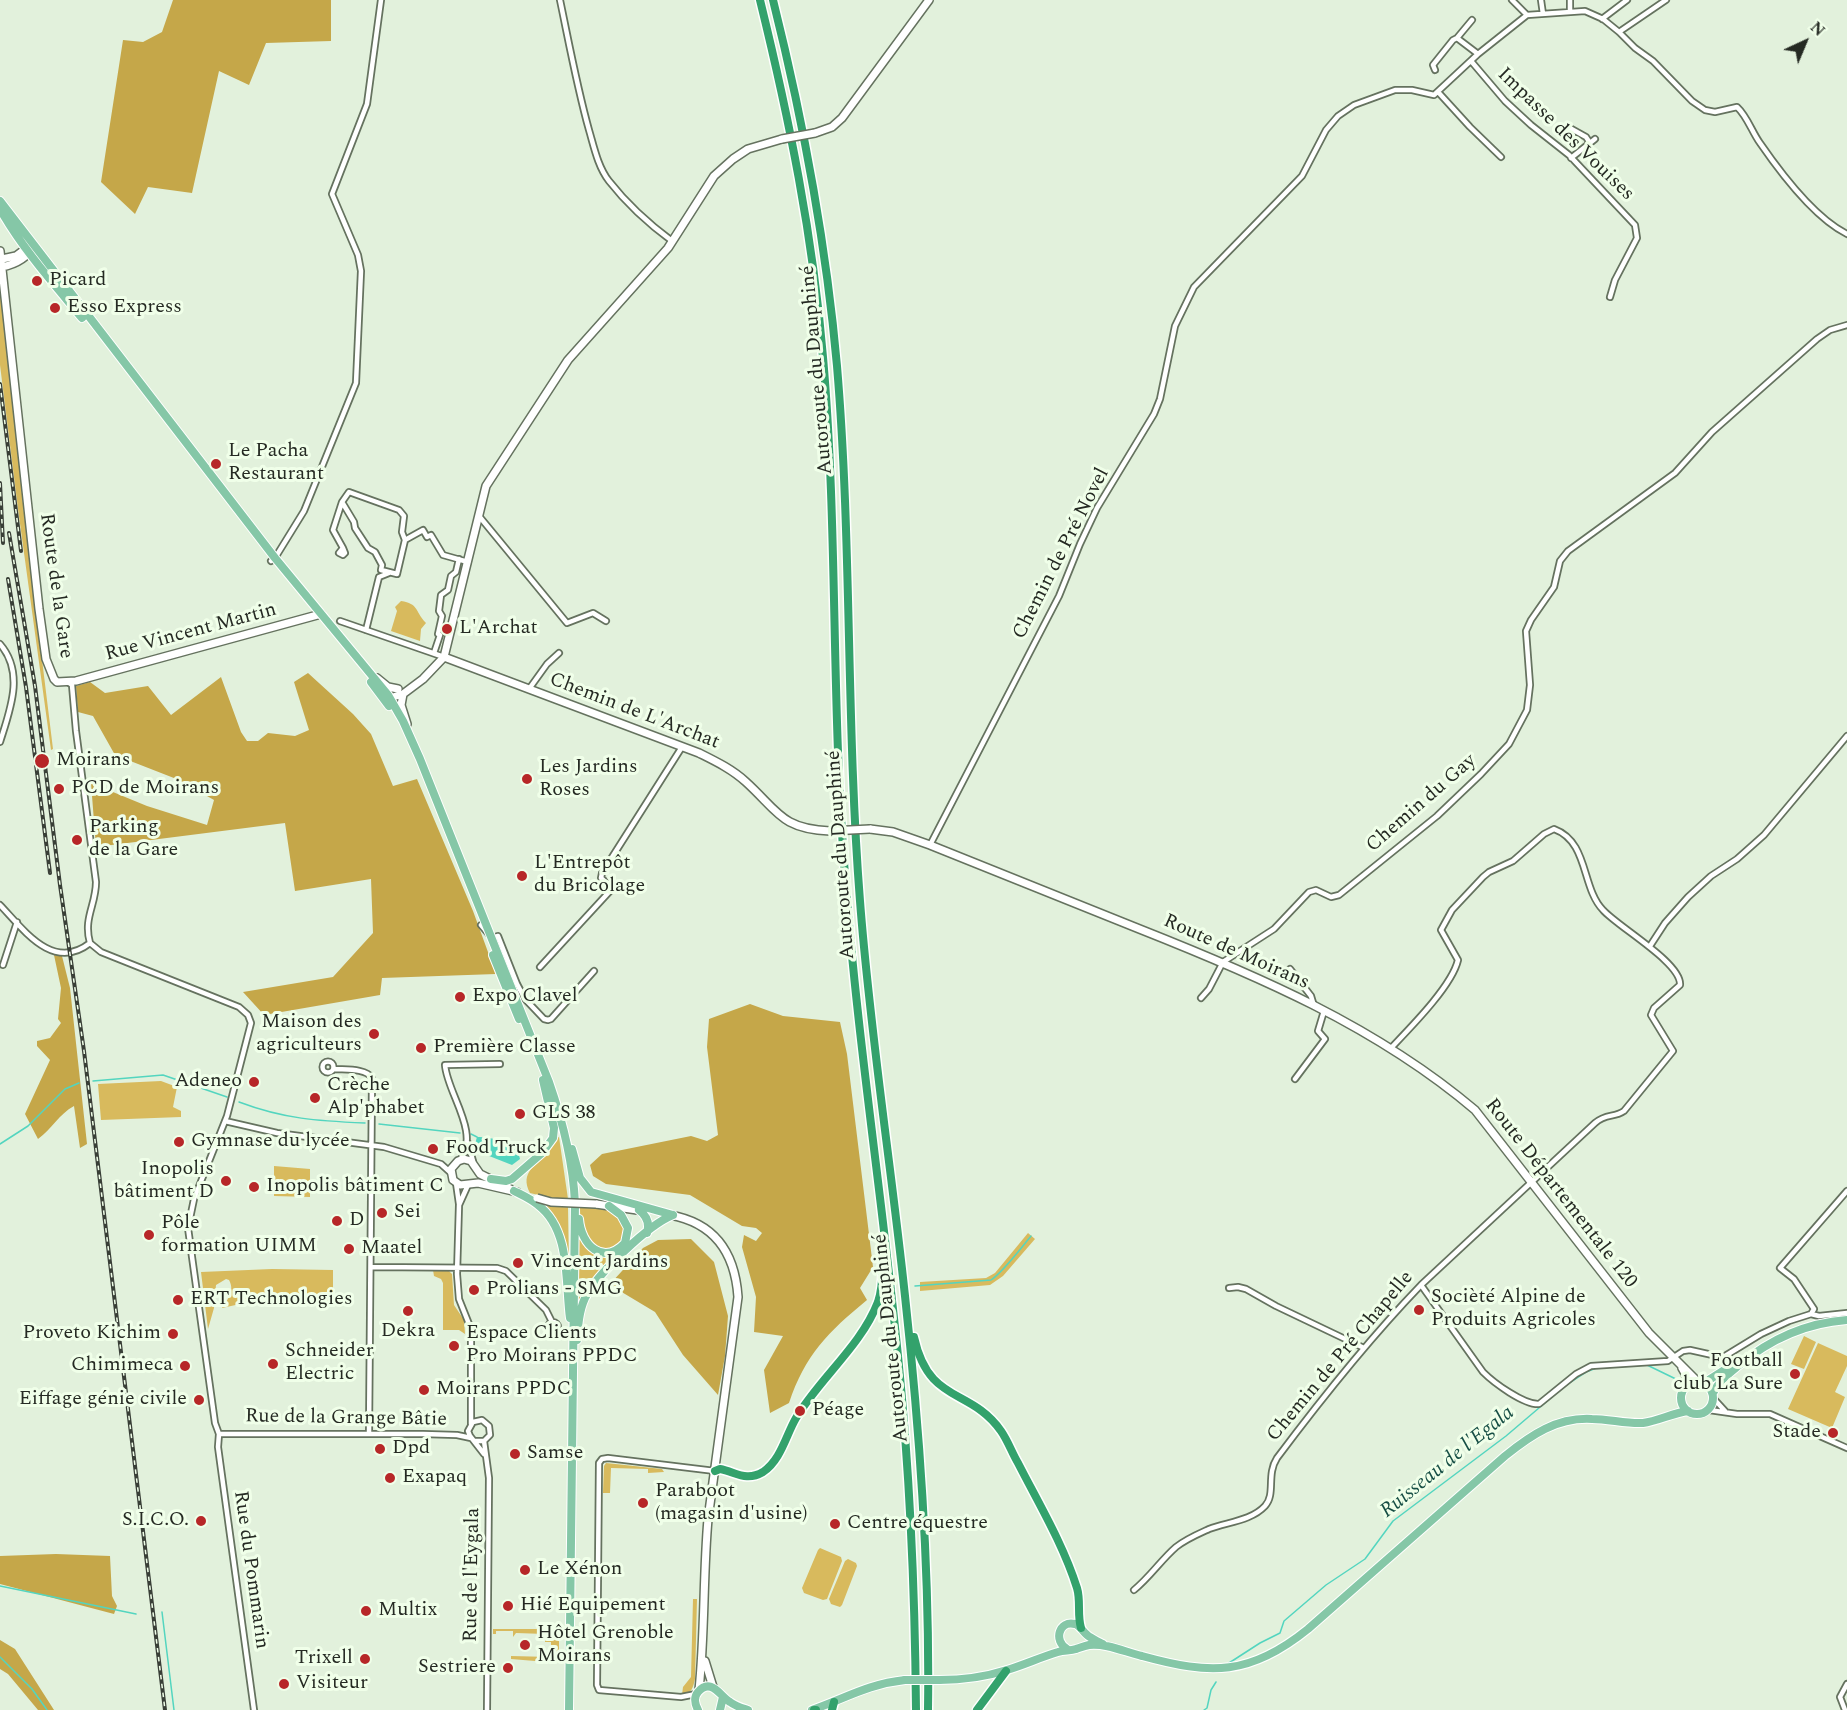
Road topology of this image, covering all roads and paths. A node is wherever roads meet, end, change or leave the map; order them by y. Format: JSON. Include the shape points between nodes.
{"nodes":[{"id":1,"x":381,"y":0,"type":"edge"},
{"id":2,"x":560,"y":0,"type":"edge"},
{"id":3,"x":760,"y":0,"type":"edge"},
{"id":4,"x":773,"y":0,"type":"edge"},
{"id":5,"x":929,"y":0,"type":"edge"},
{"id":6,"x":1512,"y":0,"type":"edge"},
{"id":7,"x":1541,"y":0,"type":"edge"},
{"id":8,"x":1570,"y":0,"type":"edge"},
{"id":9,"x":1627,"y":0,"type":"edge"},
{"id":10,"x":1666,"y":0,"type":"edge"},
{"id":11,"x":1570,"y":12,"type":"junction"},
{"id":12,"x":1543,"y":14,"type":"junction"},
{"id":13,"x":1527,"y":15,"type":"junction"},
{"id":14,"x":1602,"y":19,"type":"junction"},
{"id":15,"x":1472,"y":20,"type":"dead end"},
{"id":16,"x":1619,"y":32,"type":"junction"},
{"id":17,"x":1456,"y":38,"type":"junction"},
{"id":18,"x":1478,"y":54,"type":"junction"},
{"id":19,"x":1471,"y":60,"type":"junction"},
{"id":20,"x":1435,"y":70,"type":"dead end"},
{"id":21,"x":1439,"y":93,"type":"junction"},
{"id":22,"x":1568,"y":127,"type":"dead end"},
{"id":23,"x":1595,"y":139,"type":"dead end"},
{"id":24,"x":1590,"y":143,"type":"junction"},
{"id":25,"x":1501,"y":157,"type":"dead end"},
{"id":26,"x":1571,"y":158,"type":"junction"},
{"id":27,"x":0,"y":201,"type":"edge"},
{"id":28,"x":0,"y":209,"type":"edge"},
{"id":29,"x":1847,"y":234,"type":"edge"},
{"id":30,"x":672,"y":241,"type":"junction"},
{"id":31,"x":30,"y":249,"type":"junction"},
{"id":32,"x":1,"y":257,"type":"edge"},
{"id":33,"x":1610,"y":297,"type":"dead end"},
{"id":34,"x":1847,"y":325,"type":"edge"},
{"id":35,"x":342,"y":502,"type":"junction"},
{"id":36,"x":479,"y":516,"type":"junction"},
{"id":37,"x":405,"y":540,"type":"junction"},
{"id":38,"x":343,"y":548,"type":"dead end"},
{"id":39,"x":459,"y":559,"type":"junction"},
{"id":40,"x":273,"y":560,"type":"junction"},
{"id":41,"x":468,"y":561,"type":"junction"},
{"id":42,"x":389,"y":573,"type":"junction"},
{"id":43,"x":319,"y":615,"type":"junction"},
{"id":44,"x":340,"y":621,"type":"dead end"},
{"id":45,"x":606,"y":621,"type":"dead end"},
{"id":46,"x":366,"y":630,"type":"junction"},
{"id":47,"x":0,"y":644,"type":"edge"},
{"id":48,"x":559,"y":652,"type":"dead end"},
{"id":49,"x":434,"y":653,"type":"junction"},
{"id":50,"x":444,"y":657,"type":"junction"},
{"id":51,"x":69,"y":683,"type":"junction"},
{"id":52,"x":529,"y":689,"type":"junction"},
{"id":53,"x":394,"y":695,"type":"junction"},
{"id":54,"x":1847,"y":736,"type":"edge"},
{"id":55,"x":413,"y":741,"type":"junction"},
{"id":56,"x":0,"y":742,"type":"edge"},
{"id":57,"x":682,"y":747,"type":"junction"},
{"id":58,"x":930,"y":845,"type":"junction"},
{"id":59,"x":0,"y":905,"type":"edge"},
{"id":60,"x":17,"y":922,"type":"junction"},
{"id":61,"x":481,"y":924,"type":"junction"},
{"id":62,"x":492,"y":938,"type":"junction"},
{"id":63,"x":90,"y":943,"type":"junction"},
{"id":64,"x":1650,"y":946,"type":"junction"},
{"id":65,"x":1223,"y":962,"type":"junction"},
{"id":66,"x":3,"y":964,"type":"dead end"},
{"id":67,"x":540,"y":967,"type":"dead end"},
{"id":68,"x":1290,"y":969,"type":"dead end"},
{"id":69,"x":594,"y":971,"type":"dead end"},
{"id":70,"x":1201,"y":998,"type":"dead end"},
{"id":71,"x":1313,"y":1005,"type":"junction"},
{"id":72,"x":1324,"y":1011,"type":"junction"},
{"id":73,"x":1391,"y":1048,"type":"junction"},
{"id":74,"x":500,"y":1064,"type":"dead end"},
{"id":75,"x":334,"y":1069,"type":"dead end"},
{"id":76,"x":1295,"y":1079,"type":"dead end"},
{"id":77,"x":547,"y":1083,"type":"junction"},
{"id":78,"x":225,"y":1121,"type":"junction"},
{"id":79,"x":564,"y":1128,"type":"junction"},
{"id":80,"x":467,"y":1137,"type":"junction"},
{"id":81,"x":371,"y":1144,"type":"junction"},
{"id":82,"x":458,"y":1161,"type":"junction"},
{"id":83,"x":441,"y":1164,"type":"junction"},
{"id":84,"x":474,"y":1164,"type":"junction"},
{"id":85,"x":477,"y":1171,"type":"junction"},
{"id":86,"x":451,"y":1173,"type":"junction"},
{"id":87,"x":491,"y":1179,"type":"junction"},
{"id":88,"x":574,"y":1182,"type":"junction"},
{"id":89,"x":1531,"y":1182,"type":"junction"},
{"id":90,"x":456,"y":1183,"type":"junction"},
{"id":91,"x":471,"y":1184,"type":"junction"},
{"id":92,"x":512,"y":1190,"type":"junction"},
{"id":93,"x":880,"y":1191,"type":"junction"},
{"id":94,"x":1847,"y":1191,"type":"edge"},
{"id":95,"x":459,"y":1205,"type":"junction"},
{"id":96,"x":609,"y":1206,"type":"junction"},
{"id":97,"x":639,"y":1210,"type":"junction"},
{"id":98,"x":673,"y":1215,"type":"junction"},
{"id":99,"x":646,"y":1233,"type":"junction"},
{"id":100,"x":371,"y":1267,"type":"junction"},
{"id":101,"x":457,"y":1268,"type":"junction"},
{"id":102,"x":1421,"y":1285,"type":"junction"},
{"id":103,"x":1229,"y":1288,"type":"dead end"},
{"id":104,"x":905,"y":1296,"type":"junction"},
{"id":105,"x":1847,"y":1313,"type":"edge"},
{"id":106,"x":1811,"y":1314,"type":"junction"},
{"id":107,"x":1847,"y":1320,"type":"edge"},
{"id":108,"x":552,"y":1322,"type":"dead end"},
{"id":109,"x":573,"y":1333,"type":"junction"},
{"id":110,"x":1364,"y":1348,"type":"junction"},
{"id":111,"x":1746,"y":1359,"type":"junction"},
{"id":112,"x":1676,"y":1361,"type":"junction"},
{"id":113,"x":1701,"y":1383,"type":"junction"},
{"id":114,"x":1685,"y":1387,"type":"junction"},
{"id":115,"x":1713,"y":1396,"type":"junction"},
{"id":116,"x":571,"y":1398,"type":"junction"},
{"id":117,"x":1681,"y":1400,"type":"junction"},
{"id":118,"x":470,"y":1408,"type":"junction"},
{"id":119,"x":1709,"y":1410,"type":"junction"},
{"id":120,"x":1688,"y":1411,"type":"junction"},
{"id":121,"x":1728,"y":1413,"type":"junction"},
{"id":122,"x":1659,"y":1419,"type":"junction"},
{"id":123,"x":480,"y":1420,"type":"junction"},
{"id":124,"x":470,"y":1425,"type":"junction"},
{"id":125,"x":219,"y":1434,"type":"junction"},
{"id":126,"x":369,"y":1434,"type":"junction"},
{"id":127,"x":457,"y":1435,"type":"junction"},
{"id":128,"x":473,"y":1440,"type":"junction"},
{"id":129,"x":484,"y":1441,"type":"junction"},
{"id":130,"x":1847,"y":1448,"type":"edge"},
{"id":131,"x":487,"y":1459,"type":"junction"},
{"id":132,"x":716,"y":1471,"type":"junction"},
{"id":133,"x":1134,"y":1590,"type":"dead end"},
{"id":134,"x":1083,"y":1630,"type":"junction"},
{"id":135,"x":1058,"y":1639,"type":"junction"},
{"id":136,"x":703,"y":1647,"type":"junction"},
{"id":137,"x":1080,"y":1647,"type":"junction"},
{"id":138,"x":1107,"y":1647,"type":"junction"},
{"id":139,"x":1067,"y":1649,"type":"junction"},
{"id":140,"x":1044,"y":1657,"type":"junction"},
{"id":141,"x":1006,"y":1671,"type":"junction"},
{"id":142,"x":1847,"y":1684,"type":"edge"},
{"id":143,"x":713,"y":1687,"type":"junction"},
{"id":144,"x":698,"y":1692,"type":"junction"},
{"id":145,"x":681,"y":1697,"type":"junction"},
{"id":146,"x":723,"y":1698,"type":"junction"},
{"id":147,"x":833,"y":1706,"type":"edge"},
{"id":148,"x":696,"y":1708,"type":"edge"},
{"id":149,"x":254,"y":1710,"type":"edge"},
{"id":150,"x":487,"y":1710,"type":"edge"},
{"id":151,"x":569,"y":1710,"type":"edge"},
{"id":152,"x":720,"y":1710,"type":"edge"},
{"id":153,"x":748,"y":1710,"type":"edge"},
{"id":154,"x":814,"y":1710,"type":"edge"},
{"id":155,"x":916,"y":1710,"type":"edge"},
{"id":156,"x":928,"y":1710,"type":"edge"},
{"id":157,"x":977,"y":1710,"type":"edge"},
{"id":158,"x":1845,"y":1710,"type":"edge"}],
"edges":[{"from":1,"to":40,"type":"street","via":[[367,104],[332,194],[361,271],[356,383],[304,511]]},
{"from":2,"to":30,"type":"street","via":[[581,101],[603,171],[648,223]]},
{"from":3,"to":93,"type":"highway","name":"Autoroute du Dauphiné","via":[[799,178],[822,346],[843,845],[852,966]]},
{"from":4,"to":104,"type":"highway","name":"Autoroute du Dauphiné","via":[[806,142],[835,342],[858,884]]},
{"from":5,"to":30,"type":"street","bridge":true,"via":[[842,118],[832,127],[815,133],[748,149],[723,167],[708,183]]},
{"from":6,"to":13,"type":"street"},
{"from":7,"to":12,"type":"street"},
{"from":8,"to":11,"type":"street"},
{"from":9,"to":14,"type":"street"},
{"from":10,"to":16,"type":"street"},
{"from":11,"to":12,"type":"street"},
{"from":11,"to":14,"type":"street","via":[[1585,11]]},
{"from":12,"to":13,"type":"street"},
{"from":13,"to":18,"type":"street"},
{"from":14,"to":16,"type":"street"},
{"from":15,"to":17,"type":"street"},
{"from":16,"to":29,"type":"street","via":[[1705,110],[1737,107],[1743,112],[1760,144],[1797,189],[1822,217]]},
{"from":17,"to":18,"type":"street"},
{"from":17,"to":20,"type":"street","via":[[1433,65]]},
{"from":18,"to":19,"type":"street"},
{"from":19,"to":21,"type":"street"},
{"from":19,"to":26,"type":"street","name":"Impasse des Vouises","via":[[1505,101]]},
{"from":21,"to":25,"type":"street"},
{"from":21,"to":58,"type":"street","name":"Chemin de Pré Novel","via":[[1431,96],[1395,90],[1354,105],[1338,116],[1326,130],[1302,176],[1194,286],[1175,327],[1154,414],[1097,508],[1059,596]]},
{"from":22,"to":24,"type":"street"},
{"from":23,"to":24,"type":"street"},
{"from":24,"to":26,"type":"street"},
{"from":26,"to":33,"type":"street","name":"Impasse des Vouises","via":[[1635,225],[1637,238]]},
{"from":27,"to":31,"type":"main road"},
{"from":28,"to":31,"type":"main road"},
{"from":30,"to":36,"type":"street","via":[[568,360],[486,486]]},
{"from":31,"to":32,"type":"street","via":[[16,256]]},
{"from":31,"to":40,"type":"main road"},
{"from":32,"to":51,"type":"street","name":"Route de la Gare","via":[[46,659],[54,679]]},
{"from":34,"to":65,"type":"street","name":"Chemin du Gay","via":[[1817,339],[1712,432],[1676,472],[1568,551],[1560,561],[1554,587],[1526,631],[1530,685],[1527,710],[1509,744],[1481,774],[1445,809],[1339,895],[1330,897],[1319,890],[1311,891],[1274,928]]},
{"from":35,"to":37,"type":"street","via":[[349,492],[399,510],[404,516]]},
{"from":35,"to":38,"type":"street","via":[[333,530]]},
{"from":35,"to":42,"type":"street","via":[[368,548],[375,552],[381,570]]},
{"from":36,"to":41,"type":"street"},
{"from":36,"to":45,"type":"street","via":[[567,623],[594,613]]},
{"from":37,"to":39,"type":"street","via":[[423,530],[428,537],[431,535],[443,555]]},
{"from":37,"to":42,"type":"street","via":[[397,574]]},
{"from":39,"to":41,"type":"street"},
{"from":39,"to":49,"type":"street","via":[[448,590],[441,595],[440,635]]},
{"from":40,"to":43,"type":"main road"},
{"from":41,"to":50,"type":"street"},
{"from":42,"to":46,"type":"street","via":[[379,577]]},
{"from":43,"to":51,"type":"street","name":"Rue Vincent Martin"},
{"from":43,"to":53,"type":"main road"},
{"from":43,"to":53,"type":"main road"},
{"from":44,"to":46,"type":"street"},
{"from":46,"to":49,"type":"street"},
{"from":47,"to":56,"type":"street","via":[[9,656],[14,693]]},
{"from":48,"to":52,"type":"street"},
{"from":49,"to":50,"type":"street"},
{"from":50,"to":52,"type":"street","name":"Chemin de L'Archat"},
{"from":50,"to":53,"type":"street","via":[[411,687]]},
{"from":51,"to":63,"type":"street","name":"Route de la Gare","via":[[96,882],[87,924]]},
{"from":52,"to":57,"type":"street","name":"Chemin de L'Archat"},
{"from":53,"to":55,"type":"main road"},
{"from":53,"to":55,"type":"street"},
{"from":53,"to":61,"type":"main road","via":[[408,743]]},
{"from":54,"to":64,"type":"street","via":[[1764,835],[1688,897]]},
{"from":55,"to":62,"type":"main road"},
{"from":57,"to":58,"type":"street","name":"Chemin de L'Archat","bridge":true,"via":[[734,773],[789,823],[807,829],[892,832]]},
{"from":57,"to":67,"type":"street","via":[[602,873],[610,891]]},
{"from":58,"to":65,"type":"street","name":"Route de Moirans"},
{"from":59,"to":60,"type":"street"},
{"from":60,"to":63,"type":"street","via":[[33,939],[58,954],[80,951]]},
{"from":60,"to":66,"type":"street"},
{"from":61,"to":62,"type":"street"},
{"from":61,"to":77,"type":"main road"},
{"from":62,"to":69,"type":"street","via":[[498,936],[525,999],[544,1019],[551,1018]]},
{"from":62,"to":77,"type":"main road"},
{"from":63,"to":78,"type":"street","name":"Rue du Pommarin","via":[[101,952],[238,1007],[248,1015],[250,1034]]},
{"from":64,"to":73,"type":"street","via":[[1599,906],[1575,846],[1554,830],[1513,861],[1489,872],[1452,910],[1441,930],[1458,960],[1456,967],[1436,997]]},
{"from":64,"to":89,"type":"street","via":[[1681,980],[1680,986],[1651,1012],[1673,1051],[1624,1111],[1602,1117]]},
{"from":65,"to":70,"type":"street"},
{"from":65,"to":71,"type":"street","name":"Route de Moirans"},
{"from":68,"to":71,"type":"street","via":[[1310,994]]},
{"from":71,"to":72,"type":"street","name":"Route Départementale 120"},
{"from":72,"to":73,"type":"street","name":"Route Départementale 120"},
{"from":72,"to":76,"type":"street","via":[[1318,1031],[1325,1039]]},
{"from":73,"to":89,"type":"street","name":"Route Départementale 120","via":[[1475,1110]]},
{"from":74,"to":80,"type":"street","via":[[445,1065]]},
{"from":75,"to":81,"type":"street","via":[[364,1071],[372,1078]]},
{"from":77,"to":79,"type":"main road"},
{"from":77,"to":87,"type":"main road","via":[[554,1128],[548,1147],[512,1179]]},
{"from":77,"to":109,"type":"main road","via":[[569,1183]]},
{"from":78,"to":81,"type":"street"},
{"from":78,"to":125,"type":"street","name":"Rue du Pommarin","via":[[194,1199],[188,1228]]},
{"from":79,"to":88,"type":"main road"},
{"from":79,"to":98,"type":"main road","via":[[587,1189]]},
{"from":80,"to":82,"type":"street","via":[[465,1154]]},
{"from":80,"to":84,"type":"street"},
{"from":81,"to":83,"type":"street"},
{"from":81,"to":100,"type":"street"},
{"from":82,"to":83,"type":"street"},
{"from":82,"to":84,"type":"street"},
{"from":82,"to":86,"type":"street"},
{"from":83,"to":86,"type":"street"},
{"from":84,"to":85,"type":"street"},
{"from":85,"to":87,"type":"street"},
{"from":85,"to":91,"type":"street"},
{"from":86,"to":90,"type":"street"},
{"from":87,"to":92,"type":"street"},
{"from":88,"to":96,"type":"main road","via":[[583,1235],[591,1248],[604,1253],[621,1247],[628,1232],[621,1215]]},
{"from":88,"to":109,"type":"main road"},
{"from":89,"to":102,"type":"street","name":"Chemin de Pré Chapelle"},
{"from":89,"to":112,"type":"street","name":"Route Départementale 120","via":[[1649,1333]]},
{"from":90,"to":91,"type":"street"},
{"from":90,"to":95,"type":"street"},
{"from":91,"to":92,"type":"street"},
{"from":91,"to":95,"type":"street"},
{"from":92,"to":96,"type":"street","bridge":true,"via":[[551,1202]]},
{"from":92,"to":109,"type":"main road","via":[[539,1205],[556,1228],[566,1266]]},
{"from":93,"to":132,"type":"highway","via":[[882,1280],[866,1323],[841,1361],[811,1395],[766,1469],[745,1477]]},
{"from":93,"to":155,"type":"highway","name":"Autoroute du Dauphiné","via":[[907,1458]]},
{"from":94,"to":106,"type":"street","via":[[1780,1268],[1794,1279],[1814,1309]]},
{"from":95,"to":101,"type":"street"},
{"from":96,"to":97,"type":"street"},
{"from":97,"to":98,"type":"street"},
{"from":97,"to":99,"type":"main road","via":[[647,1219]]},
{"from":98,"to":99,"type":"main road"},
{"from":98,"to":132,"type":"street","via":[[691,1220],[715,1237],[736,1275],[738,1309]]},
{"from":99,"to":116,"type":"main road","via":[[607,1269],[584,1299]]},
{"from":100,"to":101,"type":"street"},
{"from":100,"to":126,"type":"street"},
{"from":101,"to":108,"type":"street","via":[[506,1271],[546,1310]]},
{"from":101,"to":118,"type":"street","via":[[459,1299],[471,1329]]},
{"from":102,"to":110,"type":"street","name":"Chemin de Pré Chapelle"},
{"from":102,"to":112,"type":"street","via":[[1483,1372],[1533,1404],[1544,1401],[1591,1366]]},
{"from":103,"to":110,"type":"street","via":[[1246,1289]]},
{"from":104,"to":134,"type":"highway","via":[[918,1353],[928,1374],[989,1418],[1009,1444],[1076,1584]]},
{"from":104,"to":156,"type":"highway","name":"Autoroute du Dauphiné","via":[[926,1543]]},
{"from":105,"to":106,"type":"street"},
{"from":106,"to":112,"type":"street","via":[[1761,1334],[1725,1356],[1690,1350]]},
{"from":107,"to":111,"type":"main road","via":[[1801,1329],[1769,1343]]},
{"from":109,"to":116,"type":"main road"},
{"from":110,"to":133,"type":"street","name":"Chemin de Pré Chapelle","via":[[1277,1458],[1271,1470],[1270,1497],[1264,1507],[1184,1541]]},
{"from":111,"to":113,"type":"main road"},
{"from":111,"to":115,"type":"main road","via":[[1722,1378]]},
{"from":112,"to":113,"type":"street","name":"Route Départementale 120"},
{"from":112,"to":114,"type":"street","via":[[1686,1375]]},
{"from":113,"to":114,"type":"main road"},
{"from":113,"to":115,"type":"main road"},
{"from":114,"to":117,"type":"main road"},
{"from":115,"to":119,"type":"main road"},
{"from":115,"to":121,"type":"street"},
{"from":116,"to":151,"type":"main road"},
{"from":117,"to":120,"type":"main road"},
{"from":117,"to":122,"type":"main road"},
{"from":118,"to":123,"type":"street"},
{"from":118,"to":124,"type":"street"},
{"from":119,"to":120,"type":"main road","via":[[1701,1414]]},
{"from":119,"to":121,"type":"street"},
{"from":120,"to":122,"type":"main road"},
{"from":121,"to":130,"type":"street","via":[[1770,1414]]},
{"from":122,"to":138,"type":"main road","via":[[1642,1423],[1574,1420],[1556,1423],[1530,1436],[1308,1629],[1263,1659],[1234,1667],[1200,1669]]},
{"from":123,"to":124,"type":"street"},
{"from":123,"to":129,"type":"street","via":[[490,1429]]},
{"from":124,"to":127,"type":"street"},
{"from":124,"to":128,"type":"street"},
{"from":125,"to":126,"type":"street","name":"Rue de la Grange Bâtie"},
{"from":125,"to":149,"type":"street","name":"Rue du Pommarin"},
{"from":126,"to":127,"type":"street","name":"Rue de la Grange Bâtie"},
{"from":127,"to":128,"type":"street","name":"Rue de la Grange Bâtie"},
{"from":128,"to":129,"type":"street"},
{"from":128,"to":131,"type":"street"},
{"from":129,"to":131,"type":"street","name":"Rue de l'Eygala"},
{"from":131,"to":150,"type":"street","name":"Rue de l'Eygala"},
{"from":132,"to":136,"type":"street","via":[[705,1552]]},
{"from":132,"to":145,"type":"street","via":[[608,1458],[599,1463],[597,1685],[599,1690]]},
{"from":134,"to":135,"type":"main road","via":[[1074,1624],[1066,1625]]},
{"from":134,"to":137,"type":"main road"},
{"from":134,"to":138,"type":"main road"},
{"from":135,"to":139,"type":"main road"},
{"from":135,"to":140,"type":"main road"},
{"from":136,"to":143,"type":"street"},
{"from":136,"to":144,"type":"street"},
{"from":137,"to":138,"type":"main road"},
{"from":137,"to":139,"type":"main road"},
{"from":139,"to":140,"type":"main road"},
{"from":140,"to":141,"type":"main road"},
{"from":141,"to":147,"type":"main road","bridge":true,"via":[[965,1679],[885,1682],[867,1687]]},
{"from":141,"to":157,"type":"highway"},
{"from":142,"to":158,"type":"street","via":[[1840,1697]]},
{"from":143,"to":144,"type":"main road"},
{"from":143,"to":146,"type":"main road"},
{"from":144,"to":145,"type":"street"},
{"from":144,"to":148,"type":"main road"},
{"from":145,"to":148,"type":"street"},
{"from":146,"to":152,"type":"main road"},
{"from":146,"to":153,"type":"main road"},
{"from":147,"to":154,"type":"main road"}]}
